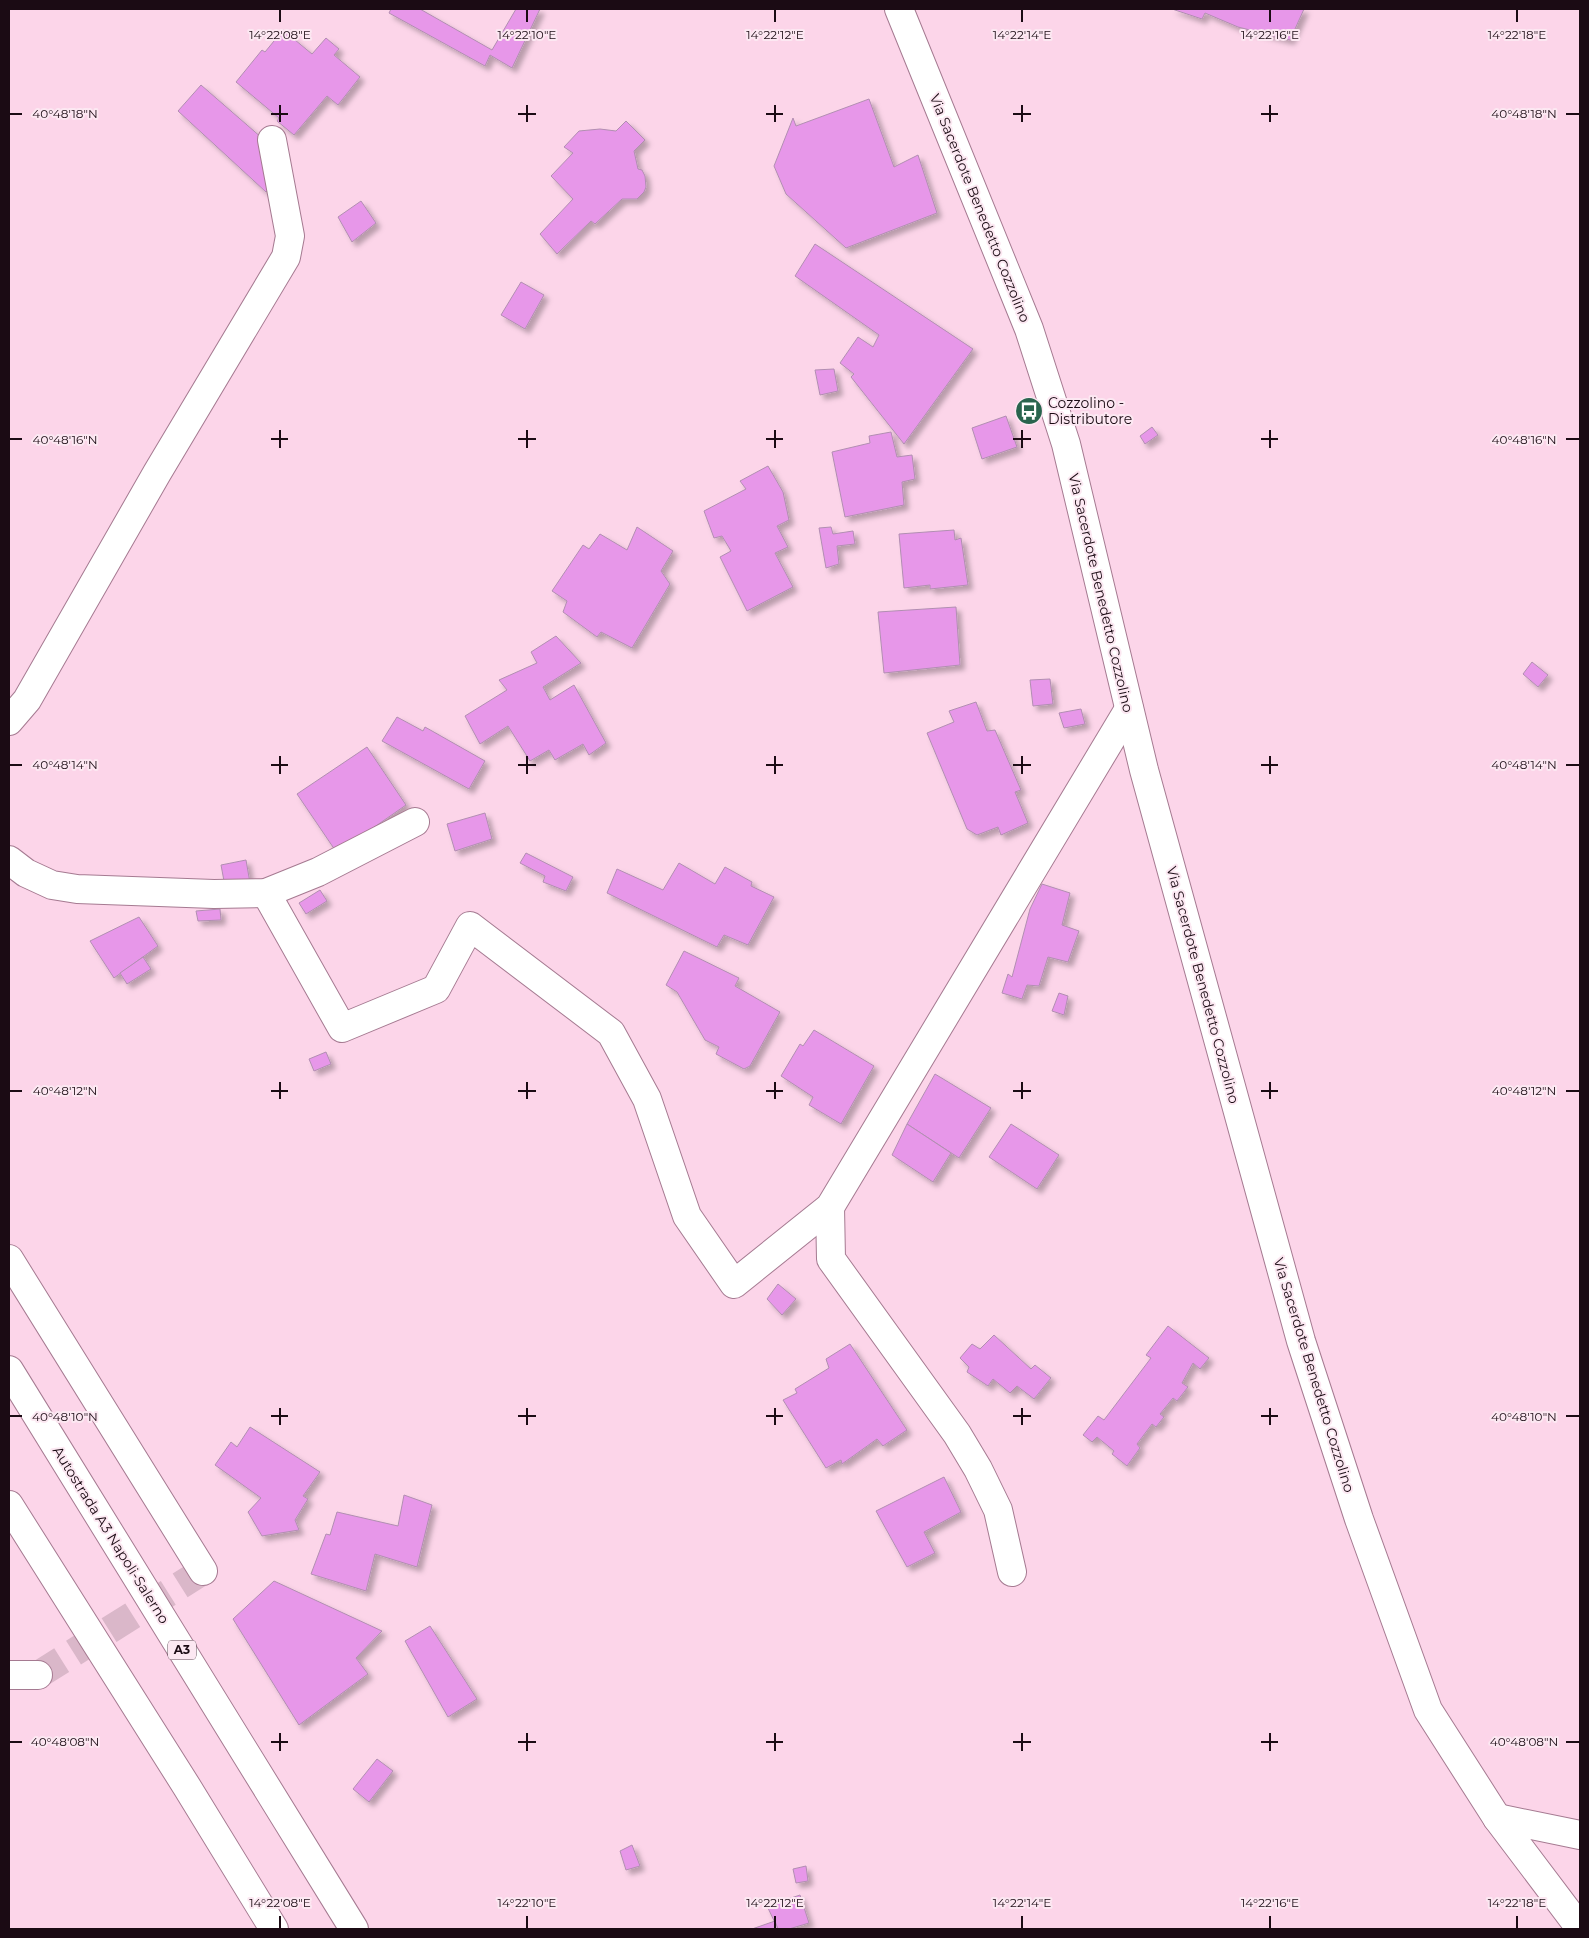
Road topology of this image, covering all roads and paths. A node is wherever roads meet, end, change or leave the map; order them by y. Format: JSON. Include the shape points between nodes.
{"nodes":[{"id":1,"x":899,"y":9,"type":"edge"},
{"id":2,"x":272,"y":140,"type":"dead end"},
{"id":3,"x":1129,"y":709,"type":"junction"},
{"id":4,"x":9,"y":721,"type":"edge"},
{"id":5,"x":415,"y":822,"type":"dead end"},
{"id":6,"x":9,"y":860,"type":"edge"},
{"id":7,"x":266,"y":893,"type":"junction"},
{"id":8,"x":830,"y":1207,"type":"junction"},
{"id":9,"x":9,"y":1259,"type":"edge"},
{"id":10,"x":9,"y":1370,"type":"edge"},
{"id":11,"x":9,"y":1505,"type":"edge"},
{"id":12,"x":203,"y":1571,"type":"dead end"},
{"id":13,"x":1012,"y":1572,"type":"dead end"},
{"id":14,"x":9,"y":1675,"type":"edge"},
{"id":15,"x":38,"y":1675,"type":"tunnel mouth"},
{"id":16,"x":1497,"y":1818,"type":"junction"},
{"id":17,"x":1580,"y":1835,"type":"edge"},
{"id":18,"x":1580,"y":1928,"type":"edge"},
{"id":19,"x":274,"y":1929,"type":"edge"},
{"id":20,"x":354,"y":1929,"type":"edge"}],
"edges":[{"from":1,"to":3,"type":"main road","name":"Via Sacerdote Benedetto Cozzolino","via":[[1029,329],[1066,444]]},
{"from":2,"to":4,"type":"main road","via":[[290,236],[286,256],[27,700]]},
{"from":3,"to":8,"type":"main road"},
{"from":3,"to":16,"type":"main road","name":"Via Sacerdote Benedetto Cozzolino","via":[[1301,1341],[1356,1509],[1428,1710]]},
{"from":5,"to":7,"type":"main road","via":[[318,872]]},
{"from":6,"to":7,"type":"main road","via":[[26,873],[52,885],[77,889]]},
{"from":7,"to":8,"type":"main road","via":[[342,1028],[436,989],[470,926],[611,1033],[647,1099],[687,1216],[734,1284]]},
{"from":8,"to":13,"type":"main road","via":[[831,1259],[978,1469],[998,1510]]},
{"from":9,"to":12,"type":"main road"},
{"from":10,"to":20,"type":"main road","name":"Autostrada A3 Napoli-Salerno","number":"A3"},
{"from":11,"to":19,"type":"main road"},
{"from":14,"to":15,"type":"main road"},
{"from":16,"to":17,"type":"main road"},
{"from":16,"to":18,"type":"main road","name":"Via Sacerdote Benedetto Cozzolino"}]}
